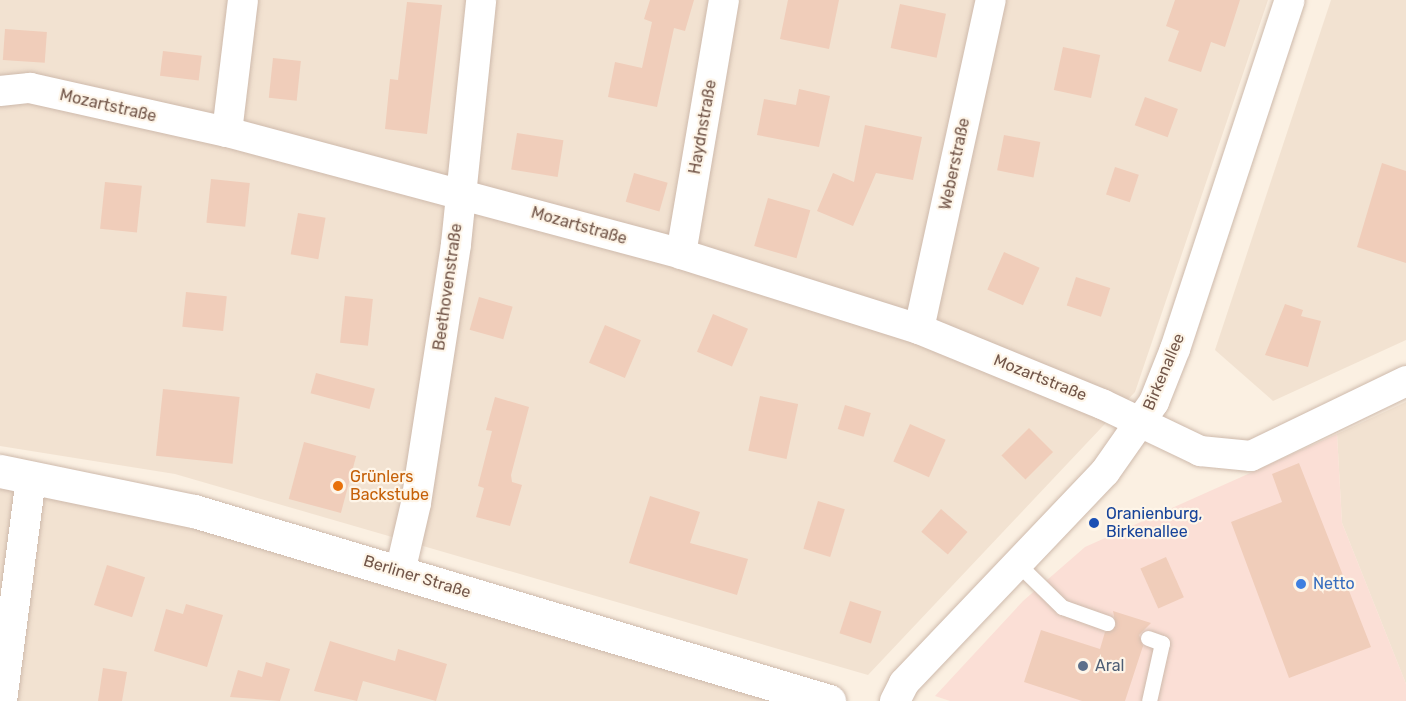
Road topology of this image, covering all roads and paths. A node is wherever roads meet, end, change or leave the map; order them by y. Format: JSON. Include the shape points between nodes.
{"nodes":[{"id":1,"x":243,"y":0,"type":"edge"},
{"id":2,"x":481,"y":0,"type":"edge"},
{"id":3,"x":724,"y":0,"type":"edge"},
{"id":4,"x":991,"y":0,"type":"edge"},
{"id":5,"x":1290,"y":0,"type":"edge"},
{"id":6,"x":0,"y":91,"type":"edge"},
{"id":7,"x":227,"y":132,"type":"junction"},
{"id":8,"x":459,"y":192,"type":"junction"},
{"id":9,"x":681,"y":254,"type":"junction"},
{"id":10,"x":920,"y":329,"type":"junction"},
{"id":11,"x":1406,"y":381,"type":"edge"},
{"id":12,"x":1140,"y":425,"type":"junction"},
{"id":13,"x":16,"y":474,"type":"edge"},
{"id":14,"x":1018,"y":564,"type":"junction"},
{"id":15,"x":400,"y":572,"type":"junction"},
{"id":16,"x":1107,"y":623,"type":"dead end"},
{"id":17,"x":1148,"y":638,"type":"dead end"},
{"id":18,"x":2,"y":701,"type":"edge"},
{"id":19,"x":829,"y":701,"type":"edge"},
{"id":20,"x":895,"y":701,"type":"edge"},
{"id":21,"x":1149,"y":701,"type":"edge"}],
"edges":[{"from":1,"to":7,"type":"street"},
{"from":2,"to":8,"type":"street","name":"Beethovenstraße"},
{"from":3,"to":9,"type":"street","name":"Haydnstraße"},
{"from":4,"to":10,"type":"street","name":"Weberstraße"},
{"from":5,"to":12,"type":"street","name":"Birkenallee","via":[[1175,349]]},
{"from":6,"to":7,"type":"street","name":"Mozartstraße","via":[[30,88]]},
{"from":7,"to":8,"type":"street","name":"Mozartstraße"},
{"from":8,"to":9,"type":"street","name":"Mozartstraße"},
{"from":8,"to":15,"type":"street","name":"Beethovenstraße","via":[[456,244],[416,504]]},
{"from":9,"to":10,"type":"street","name":"Mozartstraße"},
{"from":10,"to":12,"type":"street","name":"Mozartstraße","via":[[1102,404]]},
{"from":11,"to":12,"type":"street","name":"Mozartstraße","via":[[1251,456],[1200,451]]},
{"from":12,"to":14,"type":"street","name":"Birkenallee","via":[[1105,472]]},
{"from":13,"to":15,"type":"main road","name":"Berliner Straße","via":[[194,511]]},
{"from":13,"to":18,"type":"street"},
{"from":14,"to":16,"type":"lane","via":[[1062,607]]},
{"from":14,"to":20,"type":"street","name":"Birkenallee","via":[[904,683]]},
{"from":15,"to":19,"type":"main road","name":"Berliner Straße"},
{"from":17,"to":21,"type":"lane","via":[[1162,643]]}]}
